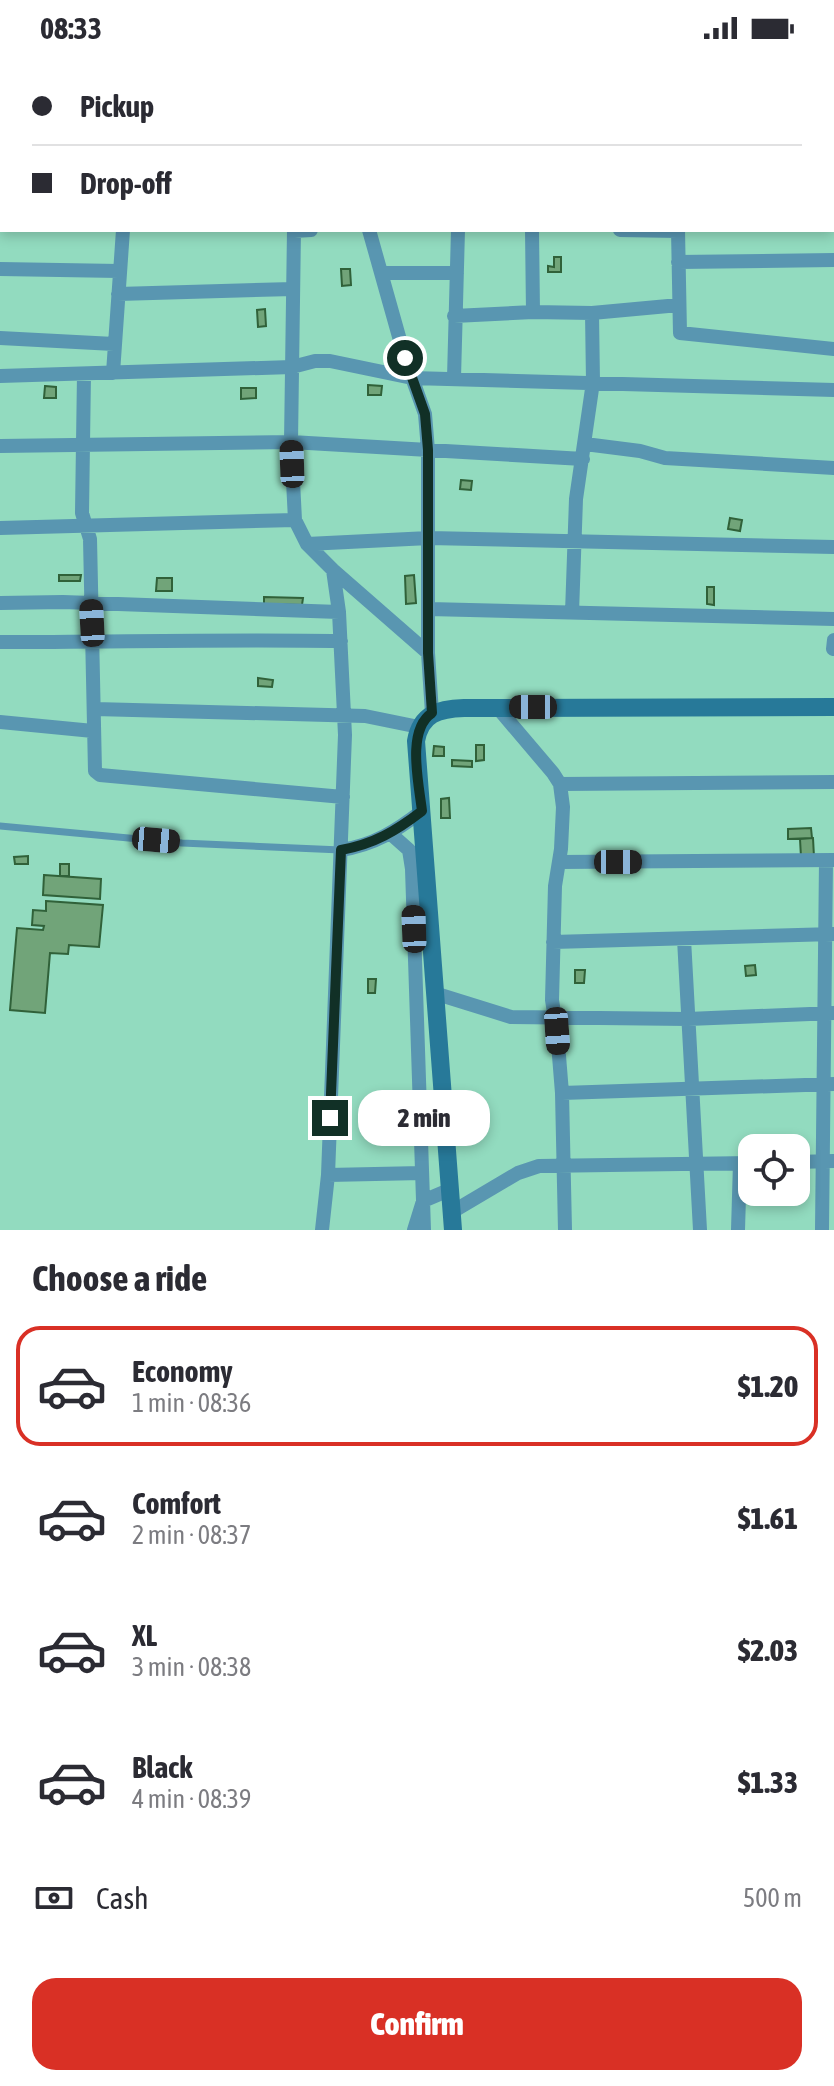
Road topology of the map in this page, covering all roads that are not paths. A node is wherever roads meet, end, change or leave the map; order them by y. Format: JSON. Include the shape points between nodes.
{"nodes":[{"id":1,"x":123,"y":232,"type":"edge"},
{"id":2,"x":294,"y":232,"type":"edge"},
{"id":3,"x":370,"y":232,"type":"edge"},
{"id":4,"x":458,"y":232,"type":"edge"},
{"id":5,"x":532,"y":232,"type":"edge"},
{"id":6,"x":678,"y":232,"type":"edge"},
{"id":7,"x":834,"y":260,"type":"edge"},
{"id":8,"x":678,"y":262,"type":"junction"},
{"id":9,"x":0,"y":269,"type":"edge"},
{"id":10,"x":119,"y":271,"type":"junction"},
{"id":11,"x":382,"y":273,"type":"junction"},
{"id":12,"x":457,"y":273,"type":"junction"},
{"id":13,"x":293,"y":289,"type":"junction"},
{"id":14,"x":118,"y":294,"type":"junction"},
{"id":15,"x":679,"y":305,"type":"junction"},
{"id":16,"x":533,"y":312,"type":"junction"},
{"id":17,"x":592,"y":313,"type":"junction"},
{"id":18,"x":454,"y":316,"type":"junction"},
{"id":19,"x":0,"y":338,"type":"edge"},
{"id":20,"x":114,"y":344,"type":"junction"},
{"id":21,"x":834,"y":349,"type":"edge"},
{"id":22,"x":292,"y":367,"type":"junction"},
{"id":23,"x":113,"y":373,"type":"junction"},
{"id":24,"x":84,"y":374,"type":"junction"},
{"id":25,"x":0,"y":376,"type":"edge"},
{"id":26,"x":412,"y":378,"type":"junction"},
{"id":27,"x":454,"y":378,"type":"junction"},
{"id":28,"x":593,"y":382,"type":"junction"},
{"id":29,"x":834,"y":390,"type":"edge"},
{"id":30,"x":291,"y":442,"type":"junction"},
{"id":31,"x":585,"y":444,"type":"junction"},
{"id":32,"x":83,"y":445,"type":"junction"},
{"id":33,"x":0,"y":446,"type":"edge"},
{"id":34,"x":428,"y":450,"type":"junction"},
{"id":35,"x":583,"y":459,"type":"junction"},
{"id":36,"x":834,"y":468,"type":"edge"},
{"id":37,"x":295,"y":520,"type":"junction"},
{"id":38,"x":0,"y":528,"type":"edge"},
{"id":39,"x":87,"y":528,"type":"junction"},
{"id":40,"x":429,"y":538,"type":"junction"},
{"id":41,"x":574,"y":542,"type":"junction"},
{"id":42,"x":307,"y":544,"type":"junction"},
{"id":43,"x":834,"y":547,"type":"edge"},
{"id":44,"x":333,"y":570,"type":"junction"},
{"id":45,"x":0,"y":603,"type":"edge"},
{"id":46,"x":91,"y":603,"type":"junction"},
{"id":47,"x":429,"y":609,"type":"junction"},
{"id":48,"x":339,"y":612,"type":"junction"},
{"id":49,"x":572,"y":613,"type":"junction"},
{"id":50,"x":834,"y":619,"type":"edge"},
{"id":51,"x":341,"y":641,"type":"junction"},
{"id":52,"x":0,"y":642,"type":"edge"},
{"id":53,"x":93,"y":643,"type":"junction"},
{"id":54,"x":428,"y":653,"type":"junction"},
{"id":55,"x":497,"y":707,"type":"junction"},
{"id":56,"x":834,"y":707,"type":"edge"},
{"id":57,"x":95,"y":709,"type":"junction"},
{"id":58,"x":345,"y":715,"type":"junction"},
{"id":59,"x":426,"y":720,"type":"junction"},
{"id":60,"x":0,"y":722,"type":"edge"},
{"id":61,"x":93,"y":731,"type":"junction"},
{"id":62,"x":834,"y":782,"type":"edge"},
{"id":63,"x":560,"y":784,"type":"junction"},
{"id":64,"x":343,"y":797,"type":"junction"},
{"id":65,"x":422,"y":811,"type":"junction"},
{"id":66,"x":0,"y":826,"type":"edge"},
{"id":67,"x":391,"y":834,"type":"junction"},
{"id":68,"x":341,"y":850,"type":"junction"},
{"id":69,"x":830,"y":860,"type":"edge"},
{"id":70,"x":559,"y":862,"type":"junction"},
{"id":71,"x":829,"y":934,"type":"edge"},
{"id":72,"x":684,"y":939,"type":"junction"},
{"id":73,"x":553,"y":942,"type":"junction"},
{"id":74,"x":434,"y":993,"type":"junction"},
{"id":75,"x":829,"y":1013,"type":"edge"},
{"id":76,"x":554,"y":1019,"type":"junction"},
{"id":77,"x":688,"y":1019,"type":"junction"},
{"id":78,"x":829,"y":1084,"type":"edge"},
{"id":79,"x":692,"y":1089,"type":"junction"},
{"id":80,"x":562,"y":1093,"type":"junction"},
{"id":81,"x":829,"y":1161,"type":"edge"},
{"id":82,"x":697,"y":1162,"type":"junction"},
{"id":83,"x":738,"y":1163,"type":"edge"},
{"id":84,"x":565,"y":1164,"type":"junction"},
{"id":85,"x":422,"y":1173,"type":"junction"},
{"id":86,"x":328,"y":1175,"type":"junction"},
{"id":87,"x":449,"y":1190,"type":"junction"},
{"id":88,"x":423,"y":1201,"type":"junction"},
{"id":89,"x":741,"y":1206,"type":"edge"},
{"id":90,"x":452,"y":1221,"type":"edge"},
{"id":91,"x":826,"y":1224,"type":"edge"},
{"id":92,"x":322,"y":1230,"type":"edge"},
{"id":93,"x":414,"y":1230,"type":"edge"},
{"id":94,"x":424,"y":1230,"type":"edge"},
{"id":95,"x":565,"y":1230,"type":"edge"},
{"id":96,"x":700,"y":1230,"type":"edge"},
{"id":97,"x":738,"y":1230,"type":"edge"}],
"edges":[{"from":1,"to":10,"type":"street"},
{"from":2,"to":13,"type":"street"},
{"from":3,"to":11,"type":"street"},
{"from":4,"to":12,"type":"street"},
{"from":5,"to":16,"type":"street"},
{"from":6,"to":8,"type":"street"},
{"from":7,"to":8,"type":"street"},
{"from":8,"to":15,"type":"street"},
{"from":9,"to":10,"type":"street"},
{"from":10,"to":14,"type":"street"},
{"from":11,"to":12,"type":"street"},
{"from":11,"to":26,"type":"street"},
{"from":12,"to":18,"type":"street"},
{"from":13,"to":14,"type":"street"},
{"from":13,"to":22,"type":"street"},
{"from":14,"to":20,"type":"street"},
{"from":15,"to":17,"type":"street"},
{"from":15,"to":21,"type":"street","via":[[683,335]]},
{"from":16,"to":17,"type":"street"},
{"from":16,"to":18,"type":"street"},
{"from":17,"to":28,"type":"street"},
{"from":18,"to":27,"type":"street"},
{"from":19,"to":20,"type":"street"},
{"from":20,"to":23,"type":"street"},
{"from":22,"to":23,"type":"street"},
{"from":22,"to":26,"type":"street","via":[[338,361]]},
{"from":22,"to":30,"type":"street"},
{"from":23,"to":24,"type":"street"},
{"from":24,"to":25,"type":"street"},
{"from":24,"to":32,"type":"street"},
{"from":26,"to":27,"type":"street"},
{"from":26,"to":34,"type":"street","via":[[425,414]]},
{"from":27,"to":28,"type":"street"},
{"from":28,"to":29,"type":"street"},
{"from":28,"to":31,"type":"street"},
{"from":30,"to":32,"type":"street"},
{"from":30,"to":34,"type":"street"},
{"from":30,"to":37,"type":"street"},
{"from":31,"to":35,"type":"street"},
{"from":31,"to":36,"type":"street","via":[[665,458]]},
{"from":32,"to":33,"type":"street"},
{"from":32,"to":39,"type":"street","via":[[82,513]]},
{"from":34,"to":35,"type":"street"},
{"from":34,"to":40,"type":"street"},
{"from":35,"to":41,"type":"street"},
{"from":37,"to":39,"type":"street"},
{"from":37,"to":42,"type":"street"},
{"from":38,"to":39,"type":"street"},
{"from":39,"to":46,"type":"street"},
{"from":40,"to":41,"type":"street"},
{"from":40,"to":42,"type":"street"},
{"from":40,"to":47,"type":"street"},
{"from":41,"to":43,"type":"street"},
{"from":41,"to":49,"type":"street"},
{"from":42,"to":44,"type":"street"},
{"from":44,"to":48,"type":"street"},
{"from":44,"to":54,"type":"street"},
{"from":45,"to":46,"type":"street"},
{"from":46,"to":48,"type":"street"},
{"from":46,"to":53,"type":"street"},
{"from":47,"to":49,"type":"street"},
{"from":47,"to":54,"type":"street"},
{"from":48,"to":51,"type":"street"},
{"from":49,"to":50,"type":"street"},
{"from":51,"to":53,"type":"street"},
{"from":51,"to":58,"type":"street"},
{"from":52,"to":53,"type":"street"},
{"from":53,"to":57,"type":"street"},
{"from":54,"to":59,"type":"street"},
{"from":55,"to":56,"type":"main road"},
{"from":55,"to":59,"type":"main road","via":[[446,709]]},
{"from":55,"to":63,"type":"street"},
{"from":57,"to":58,"type":"street"},
{"from":57,"to":61,"type":"street"},
{"from":58,"to":59,"type":"street"},
{"from":58,"to":64,"type":"street"},
{"from":59,"to":65,"type":"main road","via":[[416,741]]},
{"from":60,"to":61,"type":"street"},
{"from":61,"to":64,"type":"street","via":[[100,775]]},
{"from":62,"to":63,"type":"street"},
{"from":63,"to":70,"type":"street"},
{"from":64,"to":68,"type":"street"},
{"from":65,"to":67,"type":"street"},
{"from":65,"to":74,"type":"main road"},
{"from":66,"to":68,"type":"lane","via":[[182,843]]},
{"from":67,"to":68,"type":"street"},
{"from":67,"to":85,"type":"street","via":[[409,850],[412,873]]},
{"from":68,"to":86,"type":"street"},
{"from":69,"to":70,"type":"street"},
{"from":69,"to":71,"type":"street"},
{"from":70,"to":73,"type":"street"},
{"from":71,"to":72,"type":"street"},
{"from":71,"to":75,"type":"street"},
{"from":72,"to":73,"type":"street"},
{"from":72,"to":77,"type":"street"},
{"from":73,"to":76,"type":"street"},
{"from":74,"to":76,"type":"street","via":[[502,1016]]},
{"from":74,"to":87,"type":"main road"},
{"from":75,"to":77,"type":"street"},
{"from":75,"to":78,"type":"street"},
{"from":76,"to":77,"type":"street"},
{"from":76,"to":80,"type":"street"},
{"from":77,"to":79,"type":"street"},
{"from":78,"to":79,"type":"street"},
{"from":78,"to":81,"type":"street"},
{"from":79,"to":80,"type":"street"},
{"from":79,"to":82,"type":"street"},
{"from":80,"to":84,"type":"street"},
{"from":81,"to":91,"type":"street"},
{"from":82,"to":83,"type":"street"},
{"from":82,"to":84,"type":"street"},
{"from":82,"to":96,"type":"street"},
{"from":84,"to":90,"type":"street","via":[[518,1173]]},
{"from":84,"to":95,"type":"street"},
{"from":85,"to":86,"type":"street"},
{"from":85,"to":88,"type":"street"},
{"from":86,"to":92,"type":"street"},
{"from":87,"to":88,"type":"street"},
{"from":87,"to":90,"type":"main road"},
{"from":88,"to":93,"type":"street"},
{"from":88,"to":94,"type":"street"},
{"from":89,"to":97,"type":"street"}]}
